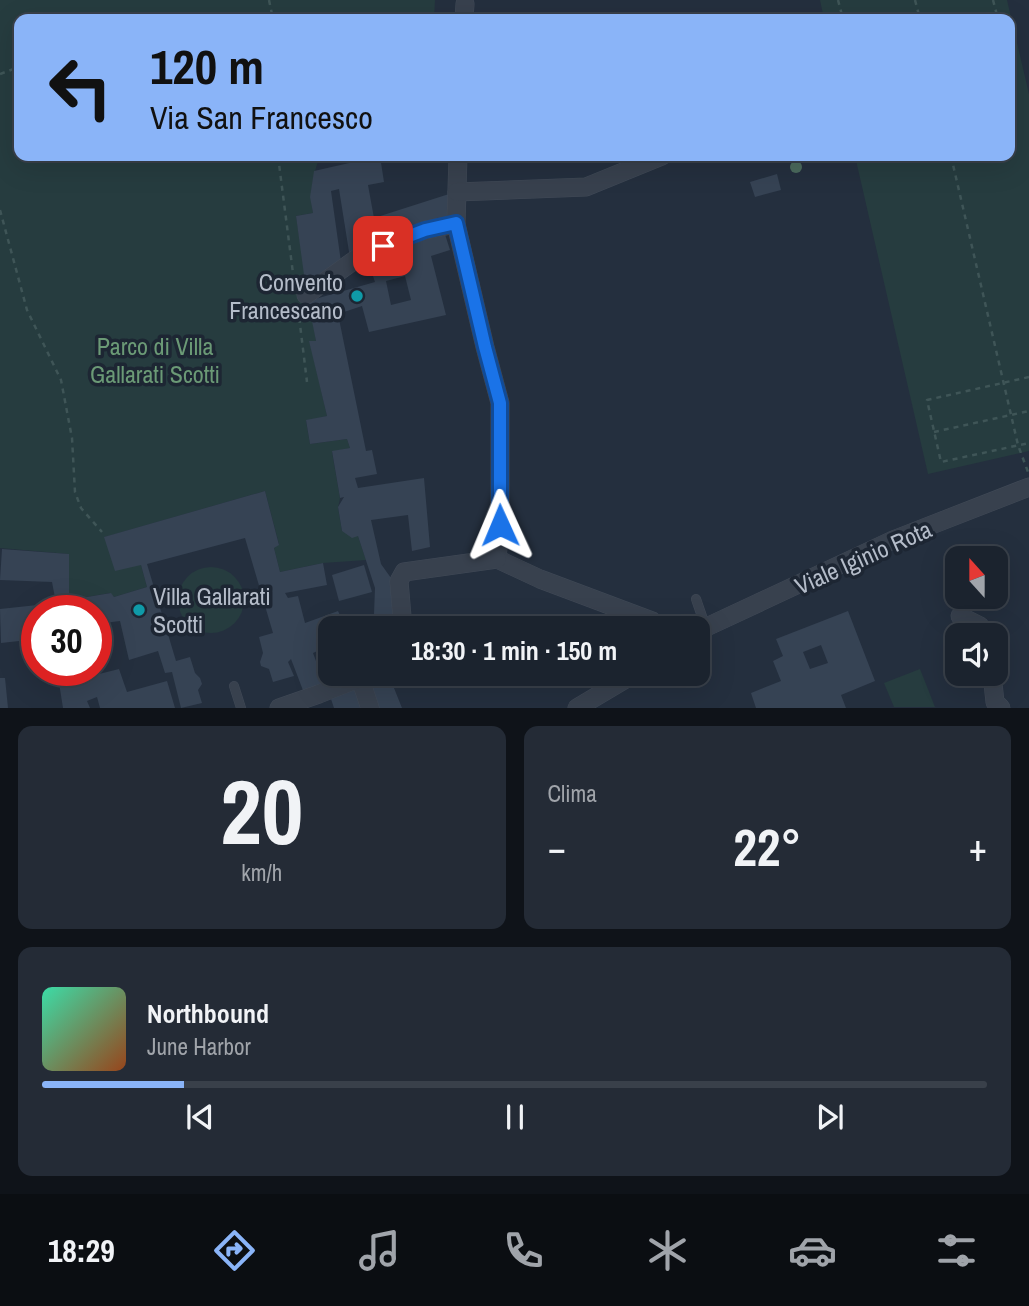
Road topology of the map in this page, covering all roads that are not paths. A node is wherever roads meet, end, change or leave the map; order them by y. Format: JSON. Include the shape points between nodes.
{"nodes":[{"id":1,"x":458,"y":161,"type":"edge"},
{"id":2,"x":650,"y":161,"type":"edge"},
{"id":3,"x":457,"y":192,"type":"junction"},
{"id":4,"x":456,"y":223,"type":"junction"},
{"id":5,"x":299,"y":295,"type":"road end"},
{"id":6,"x":1029,"y":487,"type":"edge"},
{"id":7,"x":496,"y":559,"type":"junction"},
{"id":8,"x":696,"y":599,"type":"dead end"},
{"id":9,"x":960,"y":615,"type":"dead end"},
{"id":10,"x":402,"y":616,"type":"edge"},
{"id":11,"x":639,"y":616,"type":"edge"},
{"id":12,"x":699,"y":616,"type":"edge"},
{"id":13,"x":975,"y":623,"type":"edge"},
{"id":14,"x":710,"y":625,"type":"edge"},
{"id":15,"x":234,"y":686,"type":"dead end"},
{"id":16,"x":338,"y":686,"type":"edge"},
{"id":17,"x":367,"y":686,"type":"edge"},
{"id":18,"x":621,"y":686,"type":"edge"},
{"id":19,"x":993,"y":686,"type":"edge"},
{"id":20,"x":606,"y":700,"type":"edge"},
{"id":21,"x":241,"y":708,"type":"edge"},
{"id":22,"x":279,"y":708,"type":"edge"},
{"id":23,"x":370,"y":708,"type":"edge"},
{"id":24,"x":577,"y":708,"type":"edge"},
{"id":25,"x":1001,"y":708,"type":"edge"}],
"edges":[{"from":1,"to":3,"type":"street"},
{"from":2,"to":3,"type":"street","via":[[586,187]]},
{"from":3,"to":4,"type":"street"},
{"from":4,"to":5,"type":"street","via":[[363,254]]},
{"from":4,"to":7,"type":"street","via":[[500,403]]},
{"from":6,"to":14,"type":"street","name":"Viale Iginio Rota","via":[[893,540]]},
{"from":7,"to":10,"type":"street","via":[[404,572],[399,581]]},
{"from":7,"to":11,"type":"street"},
{"from":8,"to":12,"type":"lane"},
{"from":9,"to":13,"type":"street"},
{"from":15,"to":21,"type":"lane"},
{"from":16,"to":22,"type":"street"},
{"from":17,"to":23,"type":"street"},
{"from":18,"to":20,"type":"street"},
{"from":19,"to":25,"type":"street","via":[[995,702]]},
{"from":20,"to":24,"type":"street"}]}
